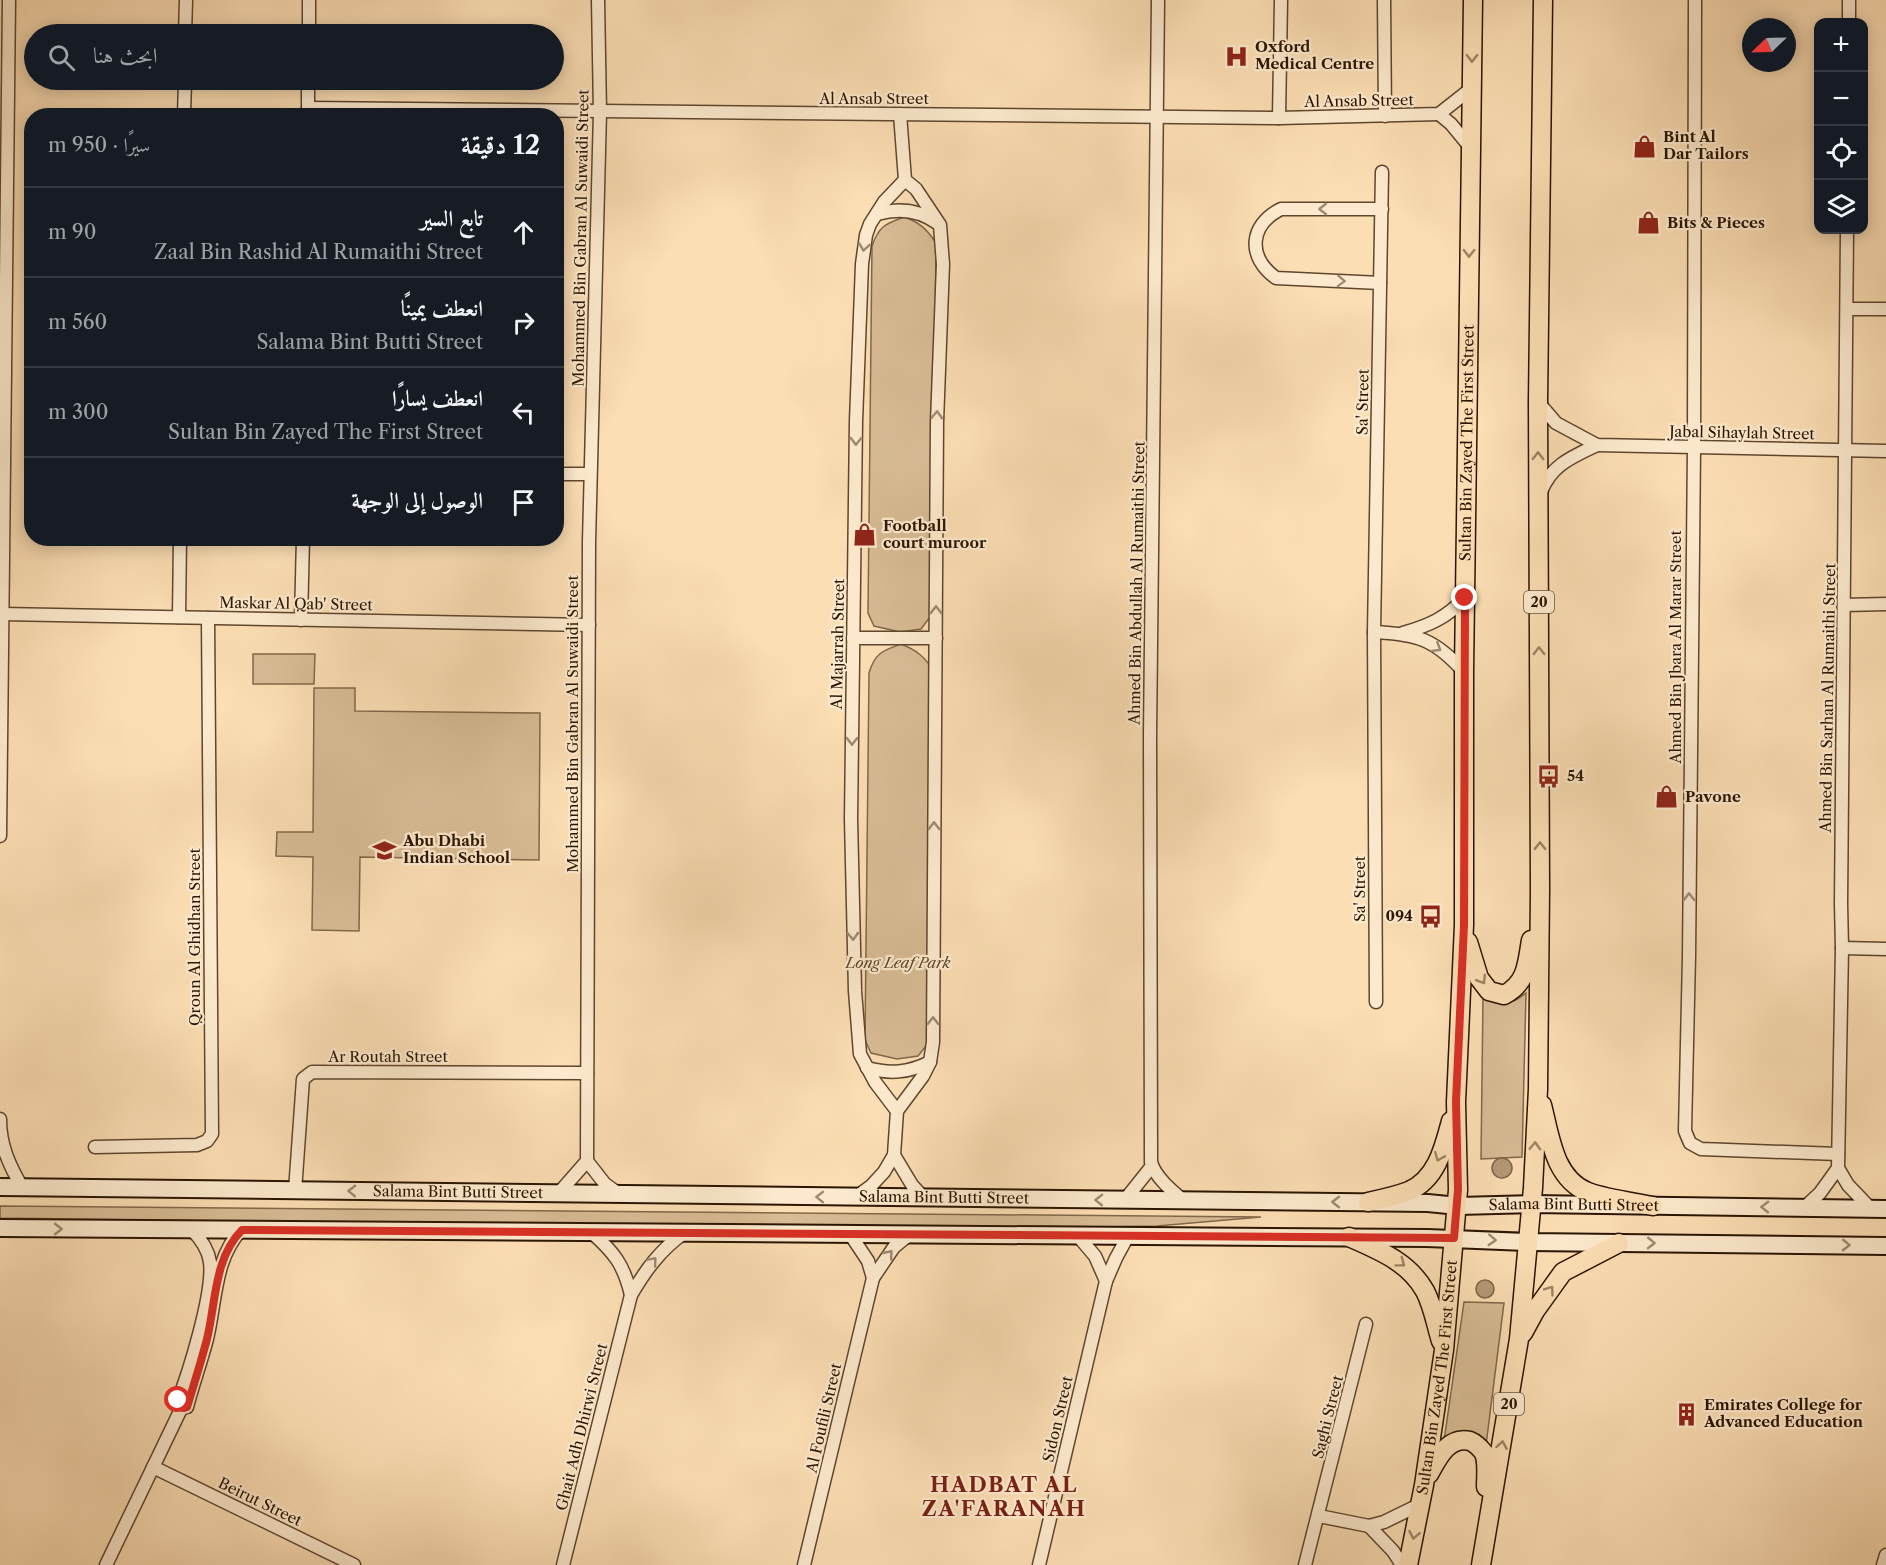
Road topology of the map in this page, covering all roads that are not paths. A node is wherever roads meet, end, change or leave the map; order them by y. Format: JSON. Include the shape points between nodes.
{"nodes":[{"id":1,"x":9,"y":0,"type":"edge"},
{"id":2,"x":186,"y":0,"type":"edge"},
{"id":3,"x":309,"y":0,"type":"edge"},
{"id":4,"x":598,"y":0,"type":"edge"},
{"id":5,"x":1158,"y":0,"type":"edge"},
{"id":6,"x":1281,"y":0,"type":"edge"},
{"id":7,"x":1384,"y":0,"type":"edge"},
{"id":8,"x":1473,"y":0,"type":"edge"},
{"id":9,"x":1543,"y":0,"type":"edge"},
{"id":10,"x":1695,"y":0,"type":"edge"},
{"id":11,"x":1849,"y":0,"type":"edge"},
{"id":12,"x":1849,"y":18,"type":"edge"},
{"id":13,"x":185,"y":24,"type":"edge"},
{"id":14,"x":309,"y":24,"type":"edge"},
{"id":15,"x":1472,"y":88,"type":"junction"},
{"id":16,"x":185,"y":90,"type":"edge"},
{"id":17,"x":309,"y":90,"type":"edge"},
{"id":18,"x":184,"y":108,"type":"edge"},
{"id":19,"x":308,"y":108,"type":"edge"},
{"id":20,"x":564,"y":112,"type":"edge"},
{"id":21,"x":600,"y":112,"type":"junction"},
{"id":22,"x":900,"y":114,"type":"junction"},
{"id":23,"x":1439,"y":114,"type":"junction"},
{"id":24,"x":1384,"y":116,"type":"junction"},
{"id":25,"x":1157,"y":117,"type":"junction"},
{"id":26,"x":1279,"y":118,"type":"junction"},
{"id":27,"x":1470,"y":147,"type":"junction"},
{"id":28,"x":1382,"y":172,"type":"dead end"},
{"id":29,"x":905,"y":180,"type":"junction"},
{"id":30,"x":1382,"y":209,"type":"junction"},
{"id":31,"x":877,"y":214,"type":"junction"},
{"id":32,"x":940,"y":225,"type":"junction"},
{"id":33,"x":1847,"y":234,"type":"edge"},
{"id":34,"x":1380,"y":283,"type":"junction"},
{"id":35,"x":1846,"y":309,"type":"junction"},
{"id":36,"x":1886,"y":309,"type":"edge"},
{"id":37,"x":1538,"y":402,"type":"junction"},
{"id":38,"x":1597,"y":445,"type":"junction"},
{"id":39,"x":1694,"y":447,"type":"junction"},
{"id":40,"x":1846,"y":451,"type":"junction"},
{"id":41,"x":1886,"y":452,"type":"edge"},
{"id":42,"x":564,"y":474,"type":"edge"},
{"id":43,"x":590,"y":474,"type":"junction"},
{"id":44,"x":1538,"y":499,"type":"junction"},
{"id":45,"x":180,"y":546,"type":"edge"},
{"id":46,"x":303,"y":546,"type":"edge"},
{"id":47,"x":1465,"y":598,"type":"junction"},
{"id":48,"x":1844,"y":604,"type":"junction"},
{"id":49,"x":1886,"y":604,"type":"edge"},
{"id":50,"x":2,"y":614,"type":"junction"},
{"id":51,"x":179,"y":617,"type":"junction"},
{"id":52,"x":208,"y":618,"type":"junction"},
{"id":53,"x":301,"y":620,"type":"junction"},
{"id":54,"x":589,"y":625,"type":"junction"},
{"id":55,"x":1374,"y":632,"type":"junction"},
{"id":56,"x":1403,"y":633,"type":"junction"},
{"id":57,"x":853,"y":638,"type":"junction"},
{"id":58,"x":936,"y":638,"type":"junction"},
{"id":59,"x":1464,"y":672,"type":"junction"},
{"id":60,"x":0,"y":836,"type":"edge"},
{"id":61,"x":1540,"y":890,"type":"junction"},
{"id":62,"x":1464,"y":925,"type":"junction"},
{"id":63,"x":1842,"y":948,"type":"junction"},
{"id":64,"x":1886,"y":949,"type":"edge"},
{"id":65,"x":1376,"y":1002,"type":"dead end"},
{"id":66,"x":930,"y":1062,"type":"junction"},
{"id":67,"x":867,"y":1068,"type":"junction"},
{"id":68,"x":587,"y":1073,"type":"junction"},
{"id":69,"x":1538,"y":1089,"type":"junction"},
{"id":70,"x":1456,"y":1102,"type":"junction"},
{"id":71,"x":897,"y":1111,"type":"junction"},
{"id":72,"x":0,"y":1119,"type":"edge"},
{"id":73,"x":0,"y":1136,"type":"edge"},
{"id":74,"x":95,"y":1147,"type":"dead end"},
{"id":75,"x":1838,"y":1154,"type":"junction"},
{"id":76,"x":894,"y":1155,"type":"junction"},
{"id":77,"x":587,"y":1161,"type":"junction"},
{"id":78,"x":1152,"y":1166,"type":"junction"},
{"id":79,"x":1838,"y":1168,"type":"junction"},
{"id":80,"x":0,"y":1187,"type":"edge"},
{"id":81,"x":22,"y":1187,"type":"junction"},
{"id":82,"x":295,"y":1191,"type":"junction"},
{"id":83,"x":558,"y":1194,"type":"junction"},
{"id":84,"x":622,"y":1195,"type":"junction"},
{"id":85,"x":855,"y":1197,"type":"junction"},
{"id":86,"x":924,"y":1198,"type":"junction"},
{"id":87,"x":1124,"y":1201,"type":"junction"},
{"id":88,"x":1184,"y":1201,"type":"junction"},
{"id":89,"x":1368,"y":1202,"type":"junction"},
{"id":90,"x":1532,"y":1204,"type":"junction"},
{"id":91,"x":1458,"y":1206,"type":"junction"},
{"id":92,"x":1653,"y":1206,"type":"junction"},
{"id":93,"x":1804,"y":1208,"type":"junction"},
{"id":94,"x":1879,"y":1209,"type":"edge"},
{"id":95,"x":0,"y":1228,"type":"edge"},
{"id":96,"x":192,"y":1230,"type":"junction"},
{"id":97,"x":242,"y":1230,"type":"junction"},
{"id":98,"x":591,"y":1232,"type":"junction"},
{"id":99,"x":684,"y":1233,"type":"junction"},
{"id":100,"x":850,"y":1234,"type":"junction"},
{"id":101,"x":910,"y":1234,"type":"junction"},
{"id":102,"x":1078,"y":1236,"type":"junction"},
{"id":103,"x":1128,"y":1236,"type":"junction"},
{"id":104,"x":1349,"y":1237,"type":"junction"},
{"id":105,"x":1454,"y":1238,"type":"junction"},
{"id":106,"x":1529,"y":1242,"type":"junction"},
{"id":107,"x":1618,"y":1243,"type":"junction"},
{"id":108,"x":1886,"y":1246,"type":"edge"},
{"id":109,"x":873,"y":1278,"type":"junction"},
{"id":110,"x":1106,"y":1281,"type":"junction"},
{"id":111,"x":630,"y":1296,"type":"junction"},
{"id":112,"x":1366,"y":1324,"type":"dead end"},
{"id":113,"x":1520,"y":1340,"type":"junction"},
{"id":114,"x":1444,"y":1350,"type":"junction"},
{"id":115,"x":181,"y":1409,"type":"junction"},
{"id":116,"x":153,"y":1467,"type":"junction"},
{"id":117,"x":1424,"y":1485,"type":"junction"},
{"id":118,"x":1419,"y":1505,"type":"junction"},
{"id":119,"x":1319,"y":1516,"type":"junction"},
{"id":120,"x":1369,"y":1526,"type":"junction"},
{"id":121,"x":1487,"y":1531,"type":"junction"},
{"id":122,"x":1886,"y":1555,"type":"edge"},
{"id":123,"x":106,"y":1565,"type":"edge"},
{"id":124,"x":354,"y":1565,"type":"edge"},
{"id":125,"x":563,"y":1565,"type":"edge"},
{"id":126,"x":804,"y":1565,"type":"edge"},
{"id":127,"x":1039,"y":1565,"type":"edge"},
{"id":128,"x":1305,"y":1565,"type":"edge"},
{"id":129,"x":1402,"y":1565,"type":"edge"},
{"id":130,"x":1408,"y":1565,"type":"edge"},
{"id":131,"x":1481,"y":1565,"type":"edge"},
{"id":132,"x":1884,"y":1565,"type":"edge"}],
"edges":[{"from":1,"to":50,"type":"street"},
{"from":2,"to":13,"type":"street"},
{"from":3,"to":14,"type":"street"},
{"from":4,"to":21,"type":"street","name":"Mohammed Bin Gabran Al Suwaidi Street"},
{"from":5,"to":25,"type":"street","name":"Ahmed Bin Abdullah Al Rumaithi Street"},
{"from":6,"to":26,"type":"street"},
{"from":7,"to":24,"type":"street"},
{"from":8,"to":15,"type":"main road","name":"Sultan Bin Zayed The First Street","one_way":true},
{"from":9,"to":37,"type":"main road","number":"20"},
{"from":10,"to":39,"type":"street","name":"Ahmed Bin Jbara Al Marar Street"},
{"from":11,"to":12,"type":"street"},
{"from":15,"to":23,"type":"street"},
{"from":15,"to":27,"type":"main road","name":"Sultan Bin Zayed The First Street"},
{"from":16,"to":18,"type":"street"},
{"from":17,"to":19,"type":"street"},
{"from":20,"to":21,"type":"street","name":"Al Ansab Street"},
{"from":21,"to":22,"type":"street","name":"Al Ansab Street"},
{"from":21,"to":43,"type":"street","name":"Mohammed Bin Gabran Al Suwaidi Street"},
{"from":22,"to":25,"type":"street","name":"Al Ansab Street"},
{"from":22,"to":29,"type":"street"},
{"from":23,"to":24,"type":"street","name":"Al Ansab Street"},
{"from":23,"to":27,"type":"street"},
{"from":24,"to":26,"type":"street","name":"Al Ansab Street"},
{"from":25,"to":26,"type":"street","name":"Al Ansab Street"},
{"from":25,"to":78,"type":"street","name":"Ahmed Bin Abdullah Al Rumaithi Street","via":[[1150,736]]},
{"from":27,"to":47,"type":"main road","name":"Sultan Bin Zayed The First Street","one_way":true},
{"from":28,"to":30,"type":"street","name":"Sa' Street"},
{"from":29,"to":31,"type":"street","name":"Al Majarrah Street"},
{"from":29,"to":32,"type":"street","via":[[916,189]]},
{"from":30,"to":34,"type":"street","name":"Sa' Street"},
{"from":30,"to":34,"type":"street","one_way":true,"via":[[1281,209],[1261,224],[1255,248],[1259,261],[1276,278]]},
{"from":31,"to":32,"type":"street","via":[[895,210],[915,212]]},
{"from":31,"to":57,"type":"street","name":"Al Majarrah Street","one_way":true,"via":[[866,235],[862,264]]},
{"from":58,"to":32,"type":"street","one_way":true,"via":[[937,422],[943,264]]},
{"from":33,"to":35,"type":"street","name":"Ahmed Bin Sarhan Al Rumaithi Street"},
{"from":34,"to":55,"type":"street","name":"Sa' Street"},
{"from":35,"to":36,"type":"street"},
{"from":35,"to":40,"type":"street","name":"Ahmed Bin Sarhan Al Rumaithi Street"},
{"from":37,"to":38,"type":"street","name":"Jabal Sihaylah Street","via":[[1556,423]]},
{"from":44,"to":37,"type":"main road","number":"20","one_way":true},
{"from":38,"to":39,"type":"street","name":"Jabal Sihaylah Street"},
{"from":38,"to":44,"type":"street","name":"Jabal Sihaylah Street","via":[[1561,464],[1546,479]]},
{"from":39,"to":40,"type":"street","name":"Jabal Sihaylah Street"},
{"from":75,"to":39,"type":"street","name":"Ahmed Bin Jbara Al Marar Street","one_way":true,"via":[[1701,1149],[1690,1143],[1685,1131]]},
{"from":40,"to":41,"type":"street","name":"Jabal Sihaylah Street"},
{"from":40,"to":48,"type":"street","name":"Ahmed Bin Sarhan Al Rumaithi Street"},
{"from":42,"to":43,"type":"street"},
{"from":43,"to":54,"type":"street","name":"Mohammed Bin Gabran Al Suwaidi Street"},
{"from":61,"to":44,"type":"main road","number":"20","one_way":true},
{"from":45,"to":51,"type":"street"},
{"from":46,"to":53,"type":"street"},
{"from":47,"to":56,"type":"street","via":[[1437,622]]},
{"from":47,"to":59,"type":"main road","name":"Sultan Bin Zayed The First Street"},
{"from":48,"to":49,"type":"street"},
{"from":48,"to":63,"type":"street","name":"Ahmed Bin Sarhan Al Rumaithi Street"},
{"from":50,"to":51,"type":"street","name":"Maskar Al Qab' Street"},
{"from":50,"to":60,"type":"street"},
{"from":51,"to":52,"type":"street","name":"Maskar Al Qab' Street"},
{"from":52,"to":53,"type":"street","name":"Maskar Al Qab' Street"},
{"from":52,"to":74,"type":"street","name":"Qroun Al Ghidhan Street","via":[[212,1134],[197,1145]]},
{"from":53,"to":54,"type":"street","name":"Maskar Al Qab' Street"},
{"from":54,"to":68,"type":"street","name":"Mohammed Bin Gabran Al Suwaidi Street"},
{"from":55,"to":56,"type":"street"},
{"from":55,"to":65,"type":"street","name":"Sa' Street"},
{"from":56,"to":59,"type":"street","one_way":true,"via":[[1435,645]]},
{"from":57,"to":58,"type":"street"},
{"from":57,"to":67,"type":"street","name":"Al Majarrah Street","one_way":true,"via":[[851,870],[856,1016],[860,1054]]},
{"from":66,"to":58,"type":"street","one_way":true},
{"from":59,"to":62,"type":"main road","name":"Sultan Bin Zayed The First Street"},
{"from":62,"to":61,"type":"main road","one_way":true,"via":[[1479,978],[1489,991],[1504,995],[1523,978]]},
{"from":61,"to":69,"type":"main road","number":"20"},
{"from":62,"to":70,"type":"main road","name":"Sultan Bin Zayed The First Street"},
{"from":63,"to":64,"type":"street"},
{"from":63,"to":75,"type":"street","name":"Ahmed Bin Sarhan Al Rumaithi Street"},
{"from":66,"to":67,"type":"street","via":[[899,1073]]},
{"from":66,"to":71,"type":"street"},
{"from":67,"to":71,"type":"street","name":"Al Majarrah Street"},
{"from":68,"to":77,"type":"street","name":"Mohammed Bin Gabran Al Suwaidi Street"},
{"from":68,"to":82,"type":"street","name":"Ar Routah Street","via":[[312,1072],[303,1079]]},
{"from":90,"to":69,"type":"main road","number":"20","one_way":true},
{"from":69,"to":92,"type":"main road","via":[[1557,1160],[1567,1178],[1588,1192]]},
{"from":70,"to":89,"type":"main road","one_way":true,"via":[[1437,1165],[1424,1182],[1410,1191]]},
{"from":70,"to":91,"type":"main road","name":"Sultan Bin Zayed The First Street"},
{"from":71,"to":76,"type":"street"},
{"from":72,"to":73,"type":"street"},
{"from":73,"to":81,"type":"street"},
{"from":75,"to":79,"type":"street","name":"Ahmed Bin Sarhan Al Rumaithi Street"},
{"from":76,"to":85,"type":"street","via":[[884,1172]]},
{"from":76,"to":86,"type":"street"},
{"from":77,"to":83,"type":"street"},
{"from":77,"to":84,"type":"street","via":[[605,1184]]},
{"from":78,"to":87,"type":"street"},
{"from":78,"to":88,"type":"street"},
{"from":79,"to":93,"type":"street"},
{"from":79,"to":94,"type":"street","via":[[1848,1185]]},
{"from":80,"to":81,"type":"main road","name":"Salama Bint Butti Street"},
{"from":81,"to":82,"type":"main road","name":"Salama Bint Butti Street"},
{"from":83,"to":82,"type":"main road","name":"Salama Bint Butti Street","one_way":true},
{"from":83,"to":84,"type":"main road","name":"Salama Bint Butti Street"},
{"from":85,"to":84,"type":"main road","name":"Salama Bint Butti Street","one_way":true},
{"from":85,"to":86,"type":"main road","name":"Salama Bint Butti Street"},
{"from":87,"to":86,"type":"main road","name":"Salama Bint Butti Street","one_way":true},
{"from":87,"to":88,"type":"main road","name":"Salama Bint Butti Street"},
{"from":89,"to":88,"type":"main road","name":"Salama Bint Butti Street","one_way":true},
{"from":89,"to":91,"type":"main road","name":"Salama Bint Butti Street"},
{"from":90,"to":91,"type":"main road","name":"Salama Bint Butti Street"},
{"from":90,"to":92,"type":"main road","name":"Salama Bint Butti Street"},
{"from":90,"to":106,"type":"main road","number":"20"},
{"from":91,"to":105,"type":"main road","name":"Sultan Bin Zayed The First Street"},
{"from":93,"to":92,"type":"main road","name":"Salama Bint Butti Street","one_way":true},
{"from":93,"to":94,"type":"main road","name":"Salama Bint Butti Street"},
{"from":95,"to":96,"type":"main road","one_way":true},
{"from":96,"to":97,"type":"main road"},
{"from":96,"to":115,"type":"street","via":[[207,1249],[210,1272],[197,1337],[177,1403]]},
{"from":97,"to":98,"type":"main road"},
{"from":97,"to":115,"type":"street","via":[[224,1254],[198,1372],[187,1407]]},
{"from":98,"to":99,"type":"main road"},
{"from":98,"to":111,"type":"street","via":[[614,1254]]},
{"from":99,"to":100,"type":"main road"},
{"from":111,"to":99,"type":"street","name":"Ghait Adh Dhirwi Street","one_way":true,"via":[[653,1261]]},
{"from":100,"to":101,"type":"main road"},
{"from":100,"to":109,"type":"street"},
{"from":101,"to":102,"type":"main road"},
{"from":109,"to":101,"type":"street","name":"Al Foufili Street","one_way":true,"via":[[894,1247]]},
{"from":102,"to":103,"type":"main road"},
{"from":102,"to":110,"type":"street","via":[[1095,1256]]},
{"from":103,"to":104,"type":"main road"},
{"from":103,"to":110,"type":"street","name":"Sidon Street"},
{"from":104,"to":105,"type":"main road"},
{"from":104,"to":114,"type":"main road","one_way":true,"via":[[1391,1256],[1412,1272],[1426,1292]]},
{"from":105,"to":106,"type":"main road","one_way":true},
{"from":105,"to":114,"type":"main road","name":"Sultan Bin Zayed The First Street"},
{"from":106,"to":107,"type":"main road"},
{"from":106,"to":113,"type":"main road","number":"20"},
{"from":107,"to":108,"type":"main road","one_way":true},
{"from":113,"to":107,"type":"main road","one_way":true,"via":[[1563,1272]]},
{"from":109,"to":126,"type":"street","name":"Al Foufili Street"},
{"from":110,"to":127,"type":"street","name":"Sidon Street"},
{"from":111,"to":125,"type":"street","name":"Ghait Adh Dhirwi Street"},
{"from":112,"to":119,"type":"street","name":"Saghi Street"},
{"from":121,"to":113,"type":"main road","number":"20","one_way":true},
{"from":114,"to":117,"type":"main road","name":"Sultan Bin Zayed The First Street"},
{"from":115,"to":116,"type":"street"},
{"from":116,"to":123,"type":"street"},
{"from":116,"to":124,"type":"street","name":"Beirut Street"},
{"from":117,"to":118,"type":"main road","name":"Sultan Bin Zayed The First Street"},
{"from":117,"to":121,"type":"main road","via":[[1446,1447],[1460,1440],[1473,1442],[1483,1452],[1486,1464]]},
{"from":118,"to":120,"type":"street"},
{"from":118,"to":130,"type":"main road","name":"Sultan Bin Zayed The First Street","one_way":true},
{"from":119,"to":120,"type":"street"},
{"from":119,"to":128,"type":"street","name":"Saghi Street"},
{"from":120,"to":129,"type":"street"},
{"from":121,"to":131,"type":"main road","number":"20"},
{"from":122,"to":132,"type":"street"}]}
